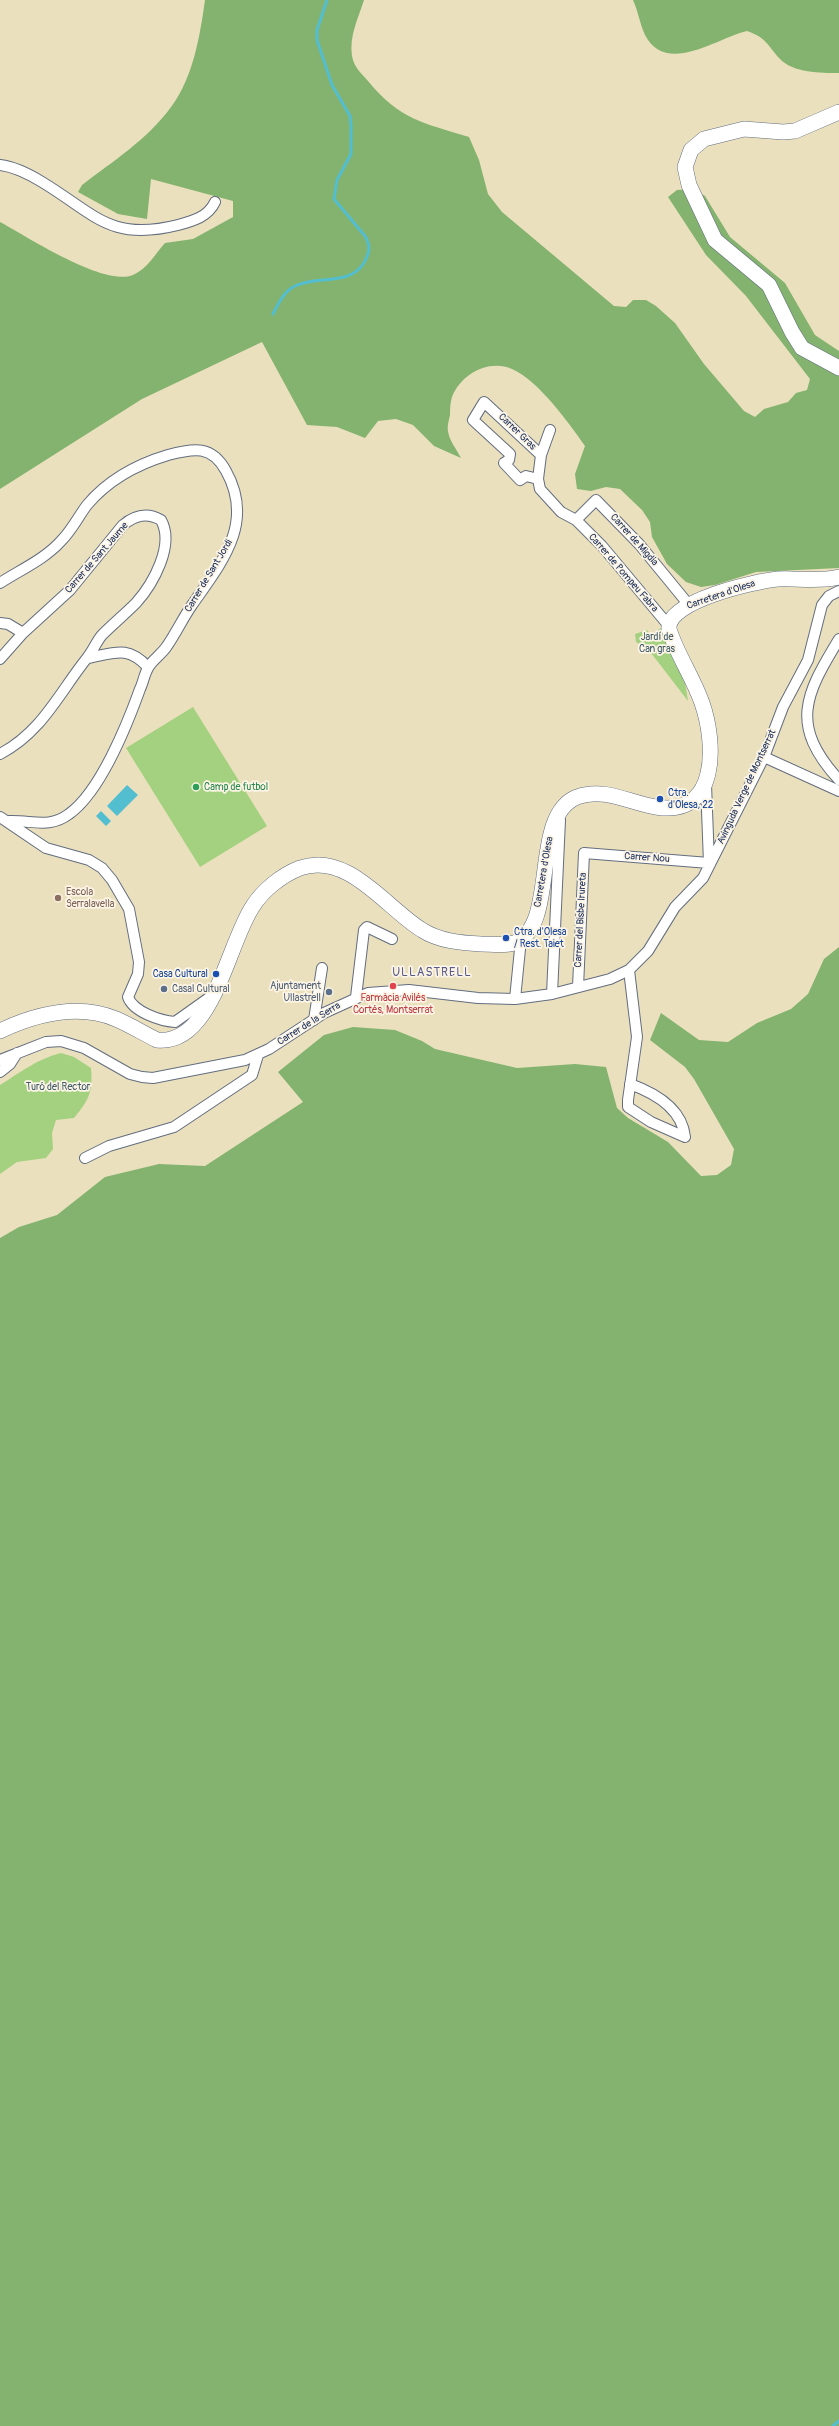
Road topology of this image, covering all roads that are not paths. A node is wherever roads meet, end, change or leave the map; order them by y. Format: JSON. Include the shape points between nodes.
{"nodes":[{"id":1,"x":839,"y":112,"type":"edge"},
{"id":2,"x":0,"y":165,"type":"edge"},
{"id":3,"x":215,"y":202,"type":"dead end"},
{"id":4,"x":839,"y":368,"type":"edge"},
{"id":5,"x":550,"y":430,"type":"dead end"},
{"id":6,"x":541,"y":455,"type":"junction"},
{"id":7,"x":538,"y":479,"type":"junction"},
{"id":8,"x":576,"y":520,"type":"junction"},
{"id":9,"x":839,"y":577,"type":"edge"},
{"id":10,"x":821,"y":579,"type":"junction"},
{"id":11,"x":0,"y":583,"type":"edge"},
{"id":12,"x":839,"y":588,"type":"edge"},
{"id":13,"x":839,"y":591,"type":"edge"},
{"id":14,"x":689,"y":605,"type":"junction"},
{"id":15,"x":0,"y":623,"type":"edge"},
{"id":16,"x":669,"y":626,"type":"junction"},
{"id":17,"x":23,"y":633,"type":"junction"},
{"id":18,"x":839,"y":639,"type":"edge"},
{"id":19,"x":88,"y":658,"type":"junction"},
{"id":20,"x":0,"y":659,"type":"edge"},
{"id":21,"x":148,"y":667,"type":"junction"},
{"id":22,"x":0,"y":754,"type":"edge"},
{"id":23,"x":764,"y":757,"type":"junction"},
{"id":24,"x":706,"y":784,"type":"junction"},
{"id":25,"x":838,"y":785,"type":"edge"},
{"id":26,"x":560,"y":814,"type":"junction"},
{"id":27,"x":4,"y":819,"type":"edge"},
{"id":28,"x":584,"y":853,"type":"joint"},
{"id":29,"x":709,"y":863,"type":"junction"},
{"id":30,"x":392,"y":939,"type":"dead end"},
{"id":31,"x":521,"y":939,"type":"junction"},
{"id":32,"x":322,"y":968,"type":"dead end"},
{"id":33,"x":629,"y":970,"type":"junction"},
{"id":34,"x":578,"y":987,"type":"junction"},
{"id":35,"x":552,"y":994,"type":"junction"},
{"id":36,"x":213,"y":995,"type":"junction"},
{"id":37,"x":356,"y":997,"type":"junction"},
{"id":38,"x":515,"y":999,"type":"junction"},
{"id":39,"x":314,"y":1020,"type":"junction"},
{"id":40,"x":0,"y":1031,"type":"edge"},
{"id":41,"x":17,"y":1053,"type":"junction"},
{"id":42,"x":258,"y":1055,"type":"junction"},
{"id":43,"x":0,"y":1060,"type":"edge"},
{"id":44,"x":0,"y":1072,"type":"edge"},
{"id":45,"x":630,"y":1084,"type":"junction"},
{"id":46,"x":85,"y":1158,"type":"dead end"}],
"edges":[{"from":1,"to":4,"type":"street","via":[[795,131],[744,129],[704,139],[691,150],[685,167],[689,185],[715,240],[769,285],[802,348]]},
{"from":2,"to":3,"type":"street","via":[[29,174],[102,222],[122,230],[154,230],[193,221],[210,210]]},
{"from":5,"to":6,"type":"street"},
{"from":6,"to":7,"type":"street","name":"Carrer Gras"},
{"from":6,"to":7,"type":"street","name":"Carrer Gras","via":[[484,402],[473,420],[510,454],[509,460],[504,463],[520,480],[526,476]]},
{"from":7,"to":8,"type":"street","via":[[540,489],[550,501],[561,512]]},
{"from":8,"to":14,"type":"street","name":"Carrer de Migdia","via":[[596,500],[643,548]]},
{"from":8,"to":16,"type":"street","name":"Carrer de Pompeu Fabra","via":[[602,546]]},
{"from":9,"to":10,"type":"street","name":"Carretera d'Olesa"},
{"from":10,"to":12,"type":"street"},
{"from":10,"to":14,"type":"street","name":"Carretera d'Olesa","via":[[756,582]]},
{"from":11,"to":21,"type":"street","name":"Carrer de Sant Jordi","via":[[53,549],[70,531],[94,497],[132,469],[172,454],[201,450],[211,453],[220,460],[234,489],[238,523],[227,551],[167,647]]},
{"from":13,"to":23,"type":"street","name":"Avinguda Verge de Montserrat","via":[[829,596],[822,605],[808,660],[783,707]]},
{"from":14,"to":16,"type":"street","name":"Carretera d'Olesa","via":[[676,613]]},
{"from":15,"to":17,"type":"street","via":[[8,624]]},
{"from":16,"to":24,"type":"street","name":"Carretera d'Olesa","via":[[704,711],[710,757]]},
{"from":17,"to":19,"type":"street","name":"Carrer de Sant Jaume","via":[[70,590],[123,525],[138,516],[156,518],[164,526],[167,538],[154,575],[137,602],[102,635]]},
{"from":17,"to":20,"type":"street","name":"Carrer de Sant Jaume"},
{"from":18,"to":25,"type":"street","via":[[813,683],[807,704],[815,750]]},
{"from":19,"to":21,"type":"street","via":[[130,653],[138,656]]},
{"from":19,"to":22,"type":"street","name":"Carrer de Sant Jaume","via":[[41,722],[17,745]]},
{"from":21,"to":27,"type":"street","via":[[113,752],[79,805],[62,819],[49,824]]},
{"from":23,"to":25,"type":"street"},
{"from":23,"to":29,"type":"street","name":"Avinguda Verge de Montserrat"},
{"from":24,"to":26,"type":"street","name":"Carretera d'Olesa","via":[[694,800],[674,808],[655,807],[619,796],[589,794],[571,800]]},
{"from":24,"to":29,"type":"street"},
{"from":26,"to":31,"type":"street","name":"Carretera d'Olesa","via":[[548,842],[546,871],[536,917]]},
{"from":26,"to":35,"type":"street"},
{"from":27,"to":36,"type":"street","via":[[46,848],[89,860],[102,868],[112,880],[129,909],[133,923],[139,962],[138,974],[128,997],[133,1005],[153,1016],[175,1022]]},
{"from":28,"to":29,"type":"street","name":"Carrer Nou"},
{"from":28,"to":34,"type":"street","name":"Carrer del Bisbe Irureta"},
{"from":29,"to":33,"type":"street","name":"Avinguda Verge de Montserrat","via":[[700,883],[675,907],[648,951]]},
{"from":30,"to":37,"type":"street","via":[[373,928],[367,927],[364,930]]},
{"from":31,"to":36,"type":"street","via":[[506,944],[490,944],[463,943],[435,936],[413,924],[353,877],[325,866],[310,866],[286,874],[254,904],[236,937]]},
{"from":31,"to":38,"type":"street"},
{"from":32,"to":39,"type":"street"},
{"from":33,"to":34,"type":"street","name":"Carrer de la Serra","via":[[610,979]]},
{"from":33,"to":45,"type":"street","via":[[637,1037]]},
{"from":34,"to":35,"type":"street","name":"Carrer de la Serra"},
{"from":35,"to":38,"type":"street","name":"Carrer de la Serra"},
{"from":36,"to":40,"type":"street","via":[[196,1024],[172,1039],[157,1040],[115,1019],[77,1011],[34,1017]]},
{"from":37,"to":38,"type":"street","name":"Carrer de la Serra","via":[[368,993],[409,990],[478,998]]},
{"from":37,"to":39,"type":"street","name":"Carrer de la Serra"},
{"from":39,"to":42,"type":"street","name":"Carrer de la Serra"},
{"from":41,"to":42,"type":"street","name":"Carrer de la Serra","via":[[46,1042],[71,1042],[130,1074],[153,1078]]},
{"from":41,"to":43,"type":"street","name":"Carrer de la Serra"},
{"from":41,"to":44,"type":"street","via":[[10,1064]]},
{"from":42,"to":46,"type":"street","via":[[252,1075],[174,1127],[109,1146]]},
{"from":45,"to":45,"type":"street","via":[[628,1107],[642,1117],[685,1137],[679,1119],[664,1101],[648,1090]]}]}
